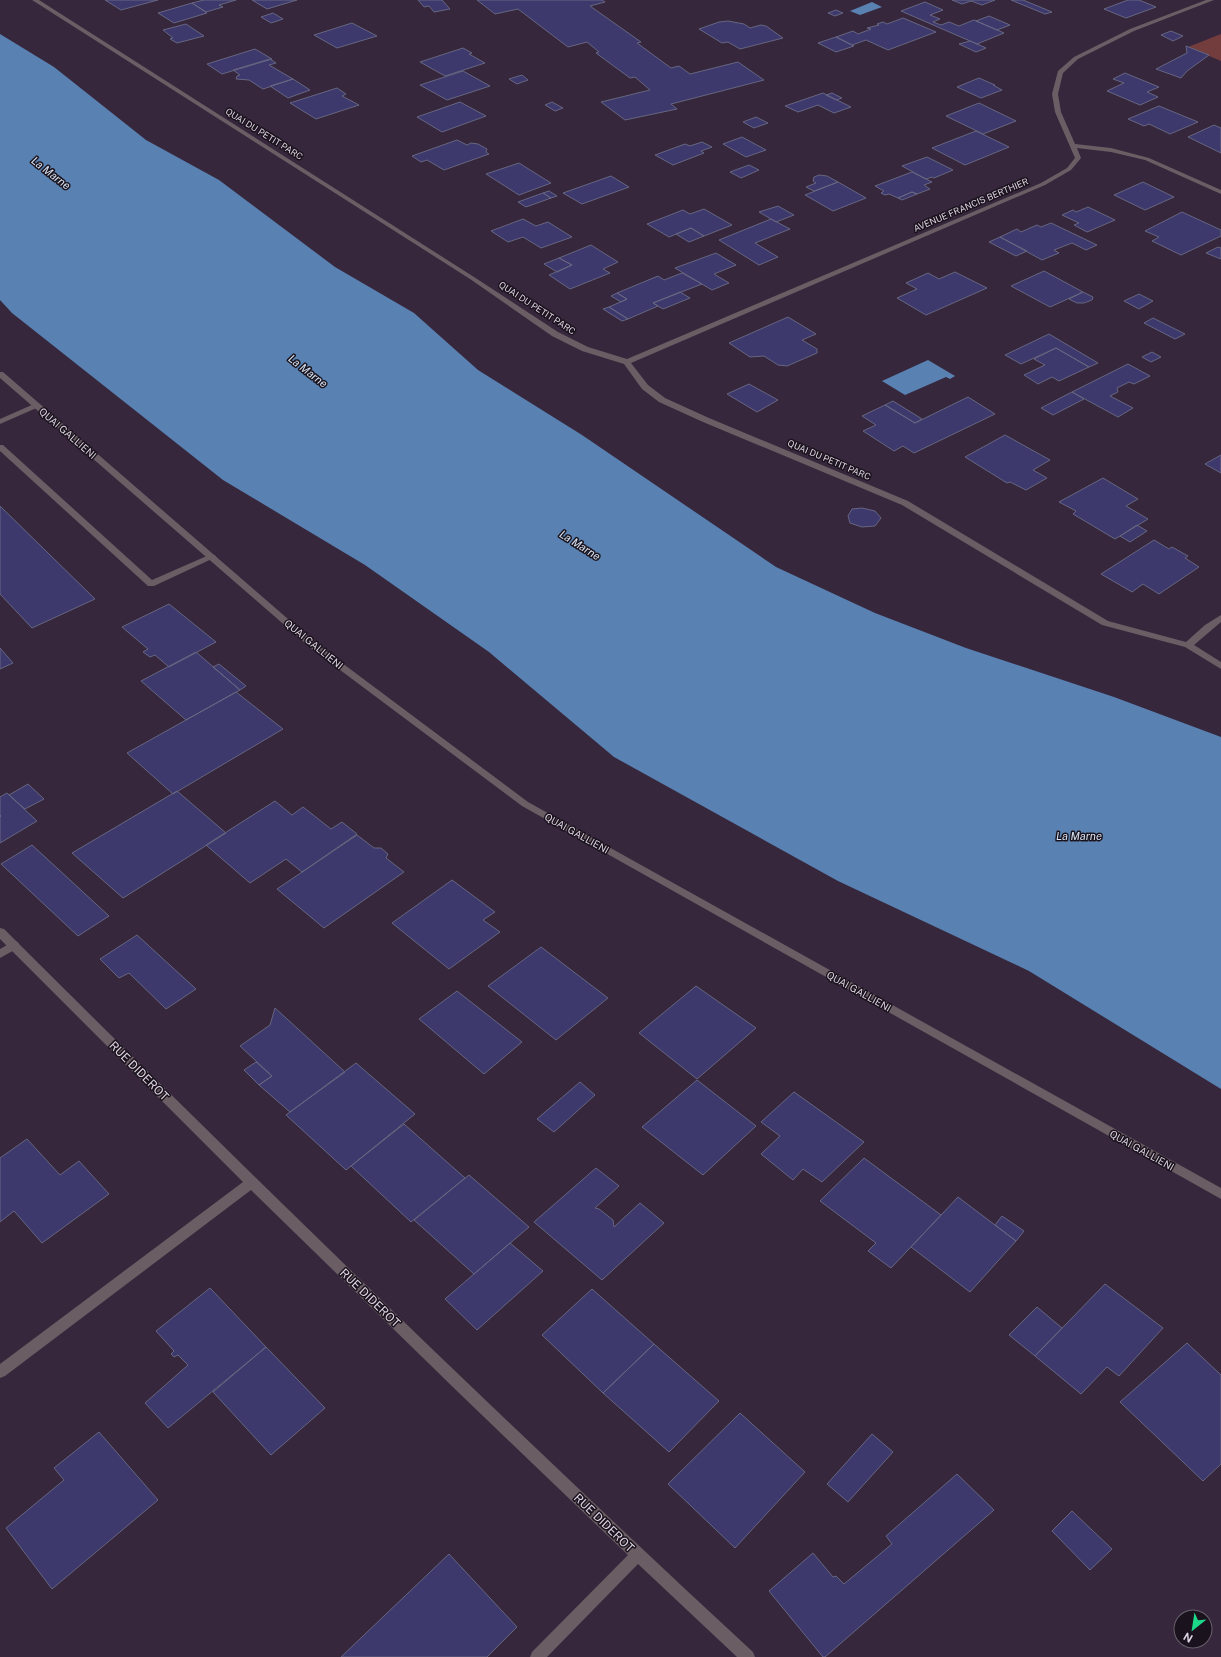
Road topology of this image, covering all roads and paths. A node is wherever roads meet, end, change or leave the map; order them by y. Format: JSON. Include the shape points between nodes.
{"nodes":[{"id":1,"x":35,"y":0,"type":"edge"},
{"id":2,"x":1211,"y":0,"type":"edge"},
{"id":3,"x":1073,"y":146,"type":"junction"},
{"id":4,"x":1221,"y":192,"type":"edge"},
{"id":5,"x":627,"y":362,"type":"junction"},
{"id":6,"x":0,"y":374,"type":"edge"},
{"id":7,"x":37,"y":406,"type":"junction"},
{"id":8,"x":0,"y":422,"type":"edge"},
{"id":9,"x":0,"y":448,"type":"edge"},
{"id":10,"x":212,"y":557,"type":"junction"},
{"id":11,"x":1221,"y":618,"type":"edge"},
{"id":12,"x":1188,"y":646,"type":"junction"},
{"id":13,"x":1221,"y":666,"type":"edge"},
{"id":14,"x":0,"y":932,"type":"edge"},
{"id":15,"x":14,"y":946,"type":"junction"},
{"id":16,"x":0,"y":954,"type":"edge"},
{"id":17,"x":251,"y":1183,"type":"junction"},
{"id":18,"x":1221,"y":1194,"type":"edge"},
{"id":19,"x":0,"y":1372,"type":"edge"},
{"id":20,"x":637,"y":1555,"type":"junction"},
{"id":21,"x":537,"y":1657,"type":"edge"},
{"id":22,"x":748,"y":1657,"type":"edge"}],
"edges":[{"from":1,"to":5,"type":"street","name":"QUAI DU PETIT PARC","via":[[472,278],[555,334],[585,349]]},
{"from":2,"to":3,"type":"street","name":"AVENUE FRANCIS BERTHIER","via":[[1132,30],[1076,58],[1060,72],[1055,94],[1058,112]]},
{"from":3,"to":4,"type":"street","via":[[1111,150],[1147,159]]},
{"from":3,"to":5,"type":"street","name":"AVENUE FRANCIS BERTHIER","via":[[1078,158],[1069,170],[1043,184]]},
{"from":5,"to":12,"type":"street","name":"QUAI DU PETIT PARC","via":[[644,387],[662,400],[905,503],[1105,623]]},
{"from":6,"to":7,"type":"street","name":"QUAI GALLIENI"},
{"from":7,"to":8,"type":"street"},
{"from":7,"to":10,"type":"street","name":"QUAI GALLIENI"},
{"from":9,"to":10,"type":"street","via":[[151,584]]},
{"from":10,"to":18,"type":"street","name":"QUAI GALLIENI","via":[[315,647],[525,804]]},
{"from":11,"to":12,"type":"street"},
{"from":12,"to":13,"type":"street","name":"QUAI DU PETIT PARC"},
{"from":14,"to":15,"type":"street","name":"RUE DIDEROT"},
{"from":15,"to":16,"type":"street"},
{"from":15,"to":17,"type":"street","name":"RUE DIDEROT"},
{"from":17,"to":19,"type":"street"},
{"from":17,"to":20,"type":"street","name":"RUE DIDEROT"},
{"from":20,"to":21,"type":"street"},
{"from":20,"to":22,"type":"street","name":"RUE DIDEROT"}]}
